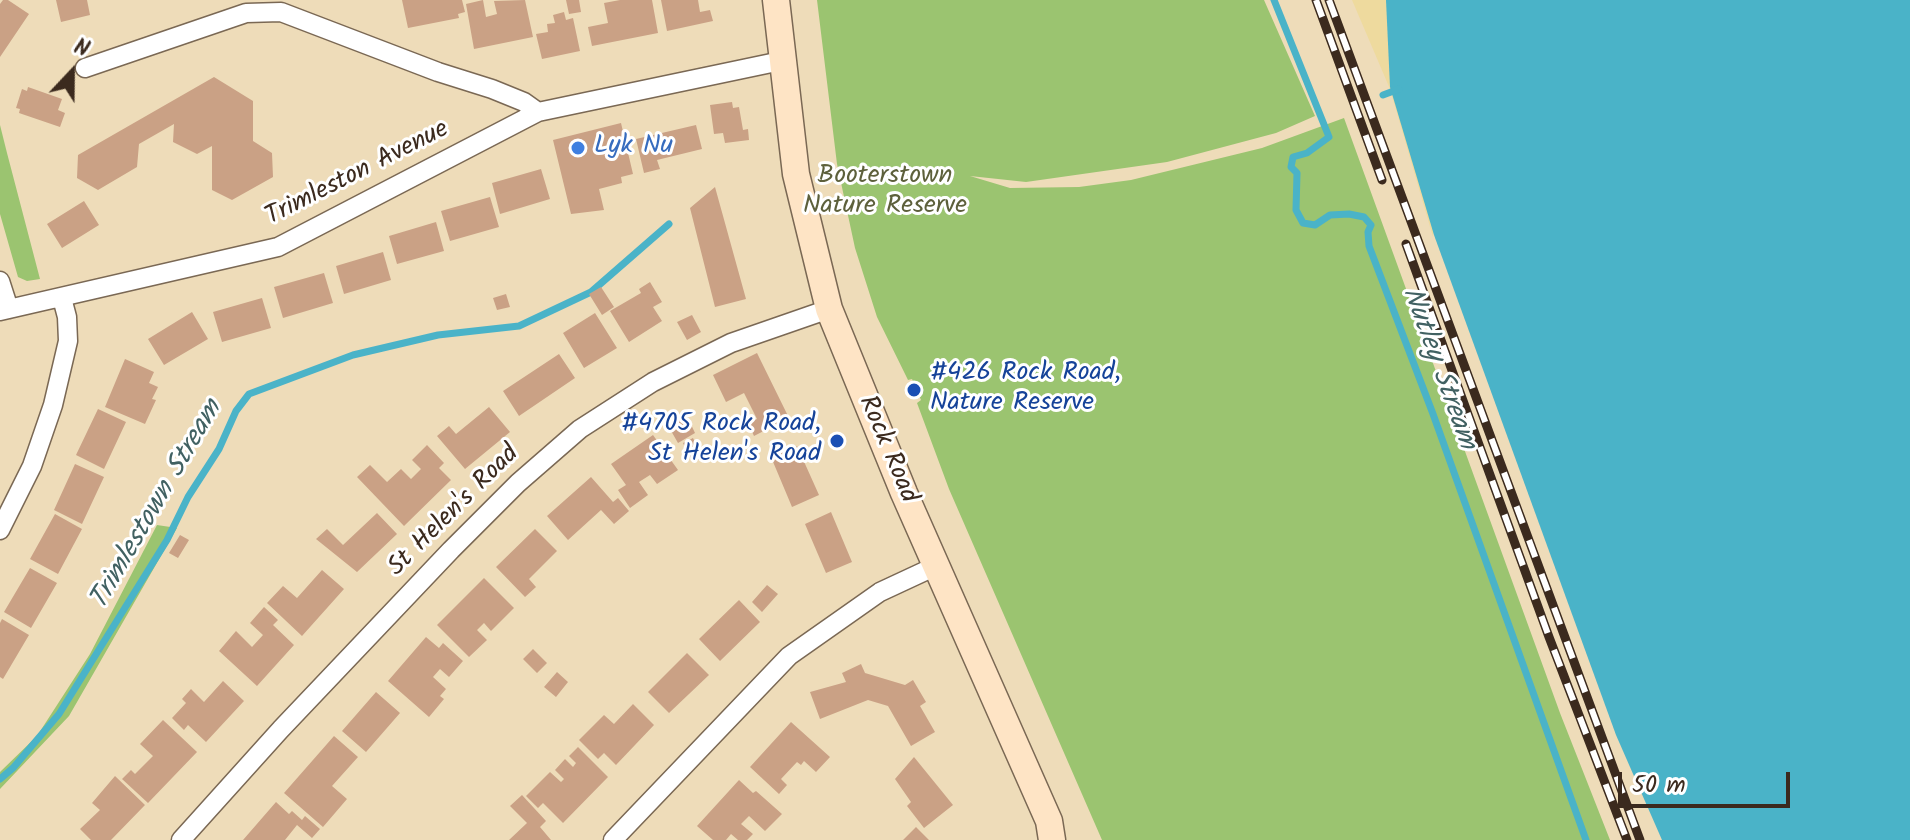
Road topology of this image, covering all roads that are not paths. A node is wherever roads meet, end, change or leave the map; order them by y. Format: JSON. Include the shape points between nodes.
{"nodes":[{"id":1,"x":776,"y":0,"type":"edge"},
{"id":2,"x":781,"y":61,"type":"junction"},
{"id":3,"x":85,"y":68,"type":"dead end"},
{"id":4,"x":538,"y":112,"type":"junction"},
{"id":5,"x":0,"y":281,"type":"edge"},
{"id":6,"x":62,"y":298,"type":"junction"},
{"id":7,"x":829,"y":309,"type":"junction"},
{"id":8,"x":4,"y":310,"type":"edge"},
{"id":9,"x":0,"y":530,"type":"edge"},
{"id":10,"x":938,"y":565,"type":"junction"},
{"id":11,"x":1050,"y":830,"type":"edge"},
{"id":12,"x":181,"y":840,"type":"edge"},
{"id":13,"x":613,"y":840,"type":"edge"},
{"id":14,"x":1069,"y":840,"type":"edge"}],
"edges":[{"from":1,"to":2,"type":"main road","name":"Rock Road"},
{"from":2,"to":4,"type":"street","name":"Trimleston Avenue"},
{"from":2,"to":7,"type":"main road","name":"Rock Road","via":[[796,174]]},
{"from":3,"to":4,"type":"street","via":[[246,13],[281,12],[492,89]]},
{"from":4,"to":6,"type":"street","name":"Trimleston Avenue","via":[[278,247]]},
{"from":5,"to":8,"type":"street"},
{"from":6,"to":8,"type":"street","name":"Trimleston Avenue"},
{"from":6,"to":9,"type":"street","via":[[68,341],[53,405],[32,466]]},
{"from":7,"to":10,"type":"main road","name":"Rock Road"},
{"from":7,"to":12,"type":"street","name":"St Helen's Road","via":[[731,343],[653,382],[580,429],[451,550]]},
{"from":10,"to":11,"type":"main road","name":"Rock Road"},
{"from":10,"to":13,"type":"street","via":[[880,592],[789,656]]},
{"from":11,"to":14,"type":"main road","name":"Rock Road"}]}
